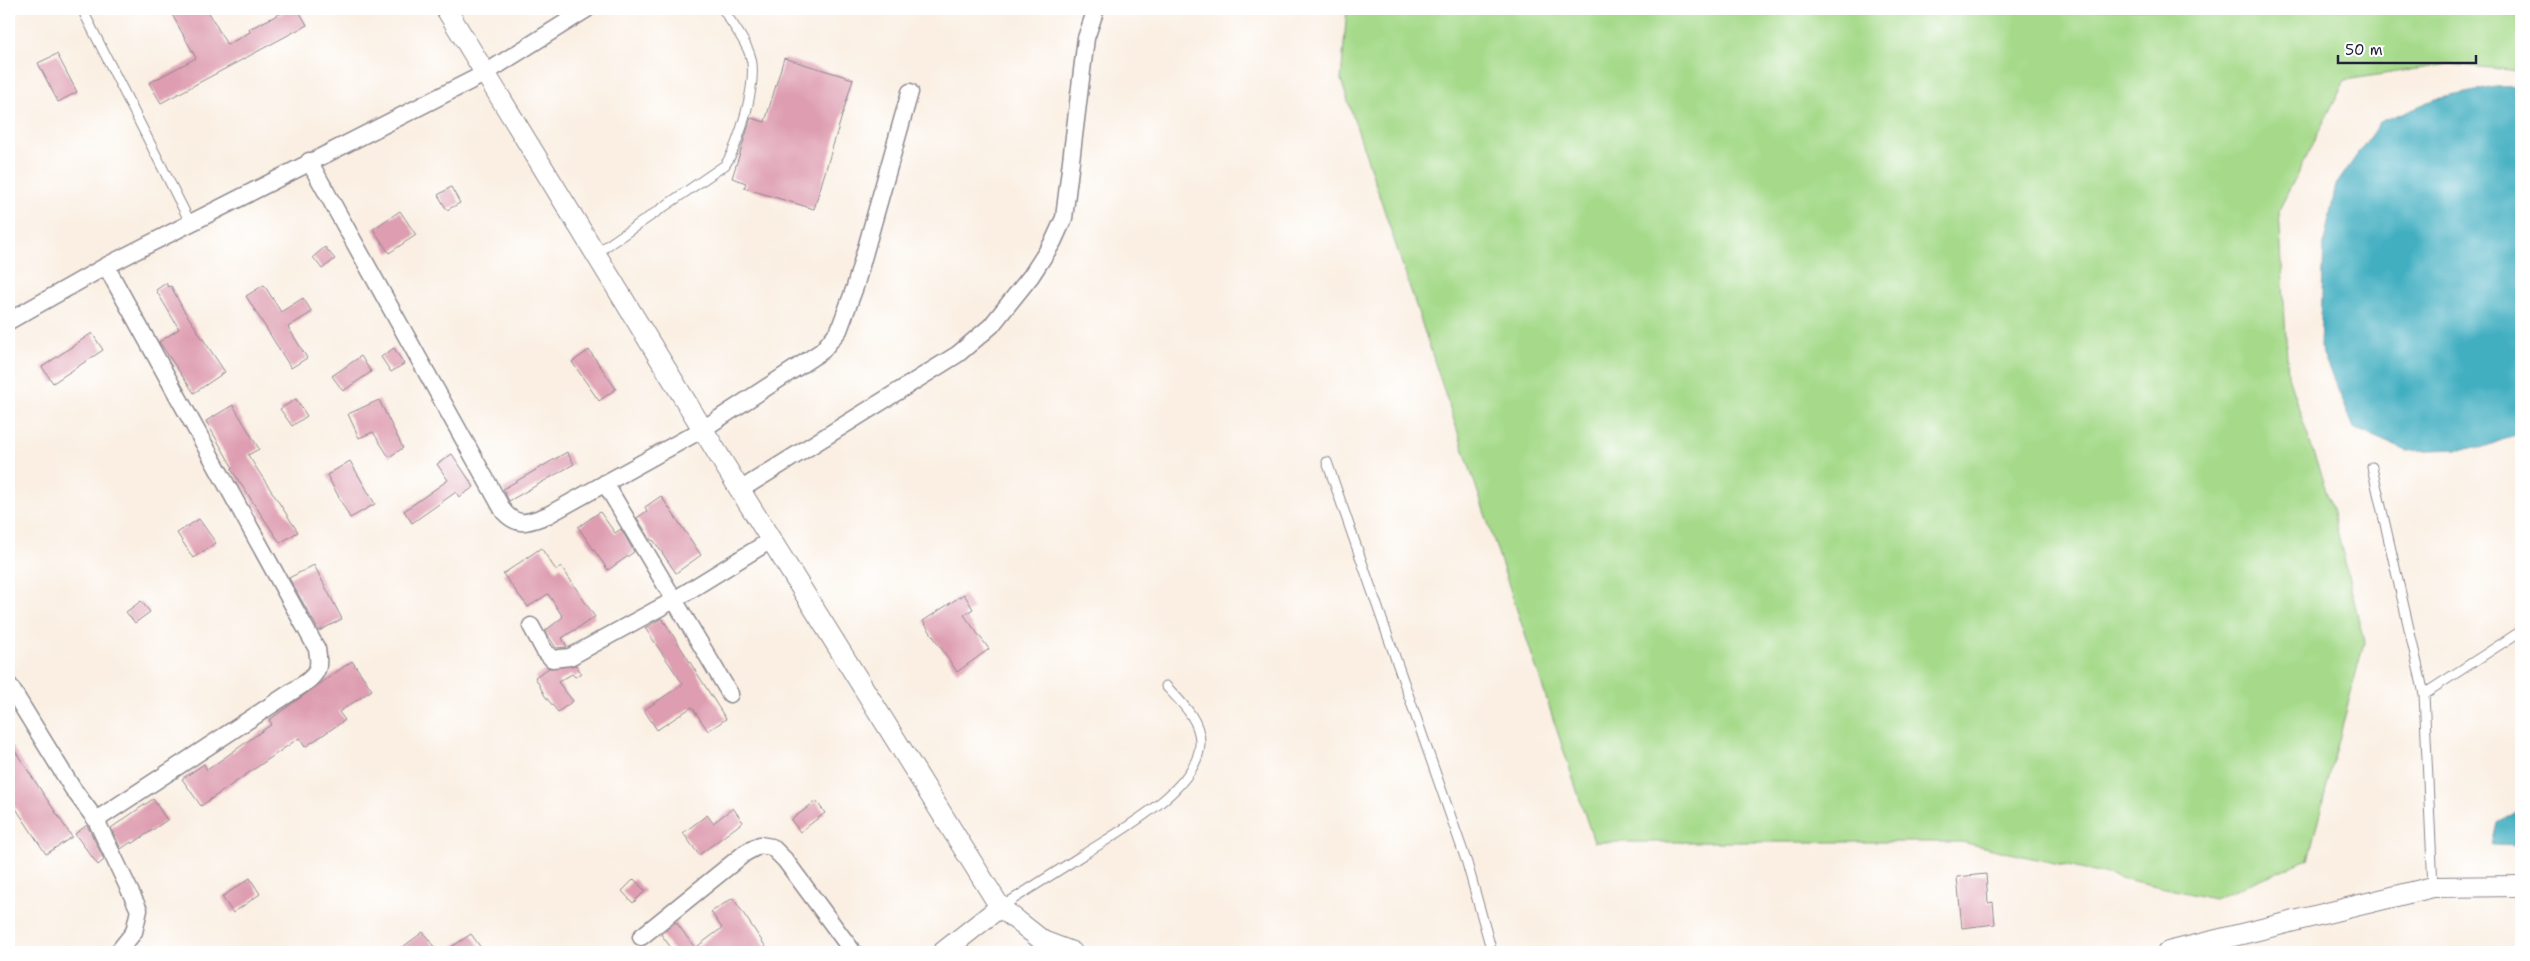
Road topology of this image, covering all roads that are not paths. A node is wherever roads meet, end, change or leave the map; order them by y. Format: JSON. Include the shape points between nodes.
{"nodes":[{"id":1,"x":82,"y":9,"type":"edge"},
{"id":2,"x":446,"y":9,"type":"edge"},
{"id":3,"x":587,"y":9,"type":"edge"},
{"id":4,"x":723,"y":9,"type":"edge"},
{"id":5,"x":1096,"y":9,"type":"edge"},
{"id":6,"x":484,"y":74,"type":"junction"},
{"id":7,"x":910,"y":92,"type":"dead end"},
{"id":8,"x":309,"y":161,"type":"junction"},
{"id":9,"x":191,"y":224,"type":"junction"},
{"id":10,"x":595,"y":254,"type":"junction"},
{"id":11,"x":106,"y":266,"type":"junction"},
{"id":12,"x":9,"y":321,"type":"edge"},
{"id":13,"x":703,"y":429,"type":"junction"},
{"id":14,"x":1327,"y":462,"type":"dead end"},
{"id":15,"x":2372,"y":467,"type":"dead end"},
{"id":16,"x":605,"y":483,"type":"junction"},
{"id":17,"x":740,"y":490,"type":"junction"},
{"id":18,"x":771,"y":540,"type":"junction"},
{"id":19,"x":674,"y":600,"type":"junction"},
{"id":20,"x":531,"y":626,"type":"dead end"},
{"id":21,"x":2521,"y":631,"type":"edge"},
{"id":22,"x":9,"y":685,"type":"edge"},
{"id":23,"x":1166,"y":686,"type":"dead end"},
{"id":24,"x":730,"y":694,"type":"dead end"},
{"id":25,"x":2424,"y":694,"type":"junction"},
{"id":26,"x":96,"y":820,"type":"junction"},
{"id":27,"x":2521,"y":886,"type":"edge"},
{"id":28,"x":2434,"y":887,"type":"junction"},
{"id":29,"x":1000,"y":907,"type":"junction"},
{"id":30,"x":641,"y":937,"type":"dead end"},
{"id":31,"x":118,"y":952,"type":"edge"},
{"id":32,"x":853,"y":952,"type":"edge"},
{"id":33,"x":943,"y":952,"type":"edge"},
{"id":34,"x":1072,"y":952,"type":"edge"},
{"id":35,"x":1492,"y":952,"type":"edge"},
{"id":36,"x":2168,"y":952,"type":"edge"}],
"edges":[{"from":1,"to":9,"type":"lane"},
{"from":2,"to":6,"type":"street"},
{"from":3,"to":6,"type":"street"},
{"from":4,"to":10,"type":"lane","via":[[750,56],[752,81],[733,154],[725,165]]},
{"from":5,"to":17,"type":"street","via":[[1086,38],[1064,218],[1032,276],[991,326],[958,354]]},
{"from":6,"to":8,"type":"street"},
{"from":6,"to":10,"type":"street"},
{"from":7,"to":13,"type":"street","via":[[855,287],[838,330],[822,351]]},
{"from":8,"to":9,"type":"street"},
{"from":8,"to":16,"type":"street","via":[[504,512],[512,521],[527,523],[548,515]]},
{"from":9,"to":11,"type":"street"},
{"from":10,"to":13,"type":"street"},
{"from":11,"to":12,"type":"street"},
{"from":11,"to":26,"type":"street","via":[[317,648],[320,663],[316,675]]},
{"from":13,"to":16,"type":"street"},
{"from":13,"to":17,"type":"street"},
{"from":14,"to":35,"type":"lane","via":[[1467,863]]},
{"from":15,"to":25,"type":"lane"},
{"from":16,"to":19,"type":"street"},
{"from":17,"to":18,"type":"street"},
{"from":18,"to":19,"type":"street"},
{"from":18,"to":29,"type":"street"},
{"from":19,"to":20,"type":"street","via":[[560,660],[552,659],[544,650]]},
{"from":19,"to":24,"type":"street"},
{"from":21,"to":25,"type":"lane"},
{"from":22,"to":26,"type":"street","via":[[73,789]]},
{"from":23,"to":29,"type":"lane","via":[[1188,709],[1197,726],[1200,743],[1197,759],[1188,774],[1149,812]]},
{"from":25,"to":28,"type":"lane"},
{"from":26,"to":31,"type":"street","via":[[138,910],[134,932]]},
{"from":27,"to":28,"type":"street"},
{"from":28,"to":36,"type":"street"},
{"from":29,"to":33,"type":"street"},
{"from":29,"to":34,"type":"street","via":[[1043,941]]},
{"from":30,"to":32,"type":"street","via":[[745,853],[760,845],[772,848],[786,860]]}]}
